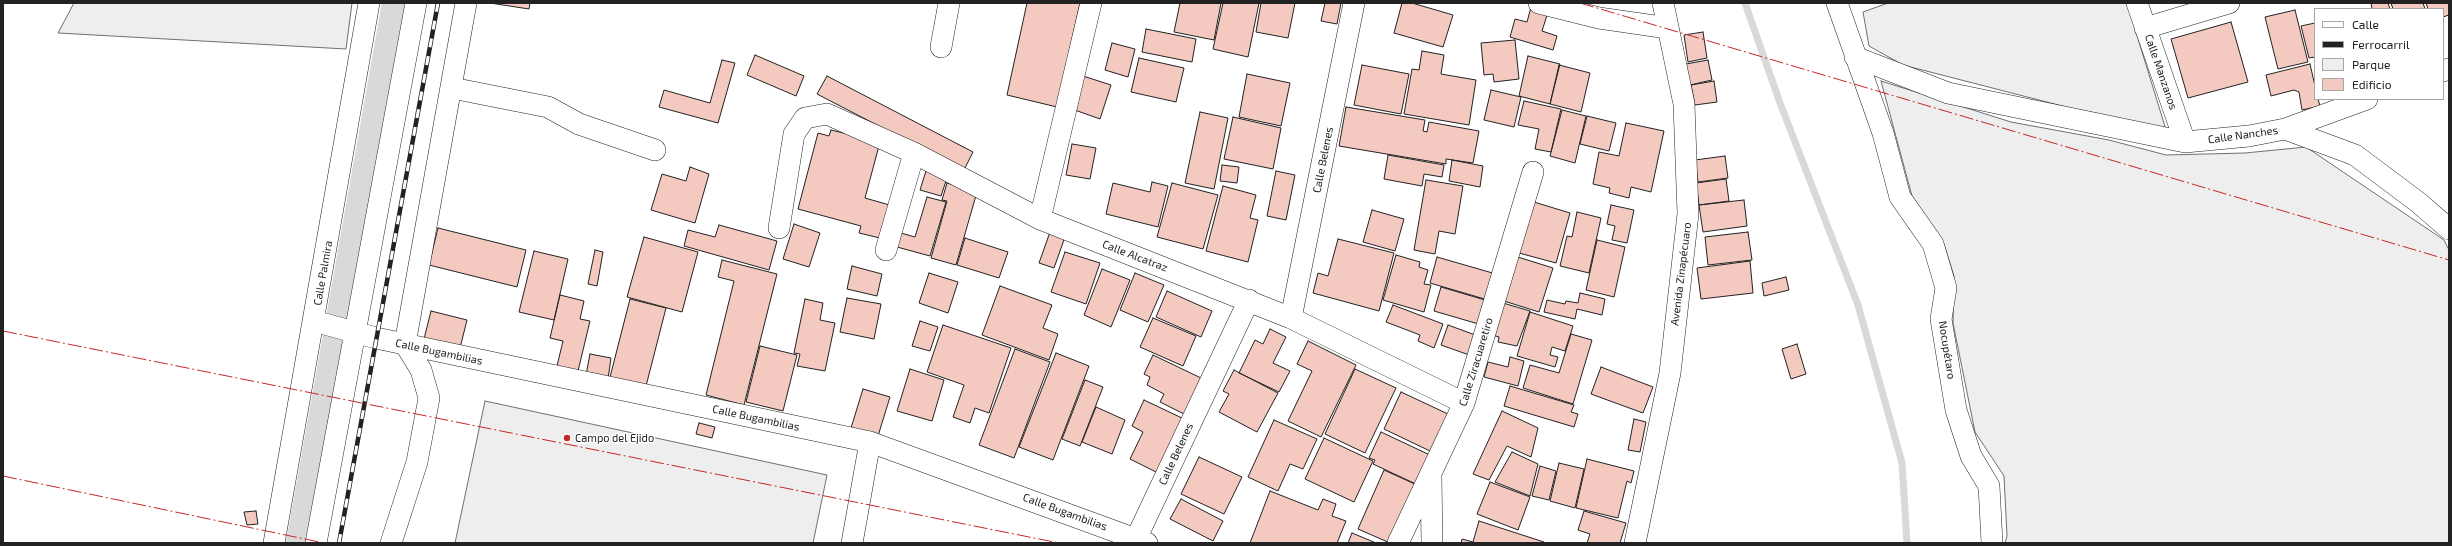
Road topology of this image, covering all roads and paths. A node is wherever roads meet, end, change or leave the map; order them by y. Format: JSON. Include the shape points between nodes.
{"nodes":[{"id":1,"x":369,"y":3,"type":"edge"},
{"id":2,"x":416,"y":3,"type":"edge"},
{"id":3,"x":466,"y":3,"type":"edge"},
{"id":4,"x":949,"y":3,"type":"edge"},
{"id":5,"x":1091,"y":3,"type":"edge"},
{"id":6,"x":1354,"y":3,"type":"edge"},
{"id":7,"x":1539,"y":3,"type":"edge"},
{"id":8,"x":1663,"y":3,"type":"edge"},
{"id":9,"x":1838,"y":3,"type":"edge"},
{"id":10,"x":2137,"y":3,"type":"edge"},
{"id":11,"x":2229,"y":3,"type":"edge"},
{"id":12,"x":1592,"y":10,"type":"edge"},
{"id":13,"x":1668,"y":28,"type":"junction"},
{"id":14,"x":2145,"y":28,"type":"junction"},
{"id":15,"x":941,"y":47,"type":"dead end"},
{"id":16,"x":1856,"y":57,"type":"junction"},
{"id":17,"x":452,"y":88,"type":"junction"},
{"id":18,"x":2364,"y":100,"type":"edge"},
{"id":19,"x":2285,"y":129,"type":"junction"},
{"id":20,"x":2185,"y":142,"type":"junction"},
{"id":21,"x":655,"y":150,"type":"dead end"},
{"id":22,"x":914,"y":152,"type":"junction"},
{"id":23,"x":1532,"y":172,"type":"dead end"},
{"id":24,"x":1040,"y":219,"type":"junction"},
{"id":25,"x":779,"y":228,"type":"dead end"},
{"id":26,"x":2449,"y":229,"type":"edge"},
{"id":27,"x":886,"y":250,"type":"dead end"},
{"id":28,"x":1249,"y":300,"type":"junction"},
{"id":29,"x":1291,"y":318,"type":"junction"},
{"id":30,"x":316,"y":322,"type":"junction"},
{"id":31,"x":351,"y":333,"type":"junction"},
{"id":32,"x":405,"y":344,"type":"junction"},
{"id":33,"x":1464,"y":403,"type":"junction"},
{"id":34,"x":870,"y":442,"type":"junction"},
{"id":35,"x":1430,"y":471,"type":"junction"},
{"id":36,"x":1139,"y":541,"type":"edge"},
{"id":37,"x":274,"y":543,"type":"edge"},
{"id":38,"x":316,"y":543,"type":"edge"},
{"id":39,"x":391,"y":543,"type":"edge"},
{"id":40,"x":852,"y":543,"type":"edge"},
{"id":41,"x":1398,"y":543,"type":"edge"},
{"id":42,"x":1432,"y":543,"type":"edge"},
{"id":43,"x":1635,"y":543,"type":"edge"},
{"id":44,"x":1992,"y":543,"type":"edge"}],
"edges":[{"from":1,"to":30,"type":"street","name":"Calle Palmira"},
{"from":2,"to":31,"type":"street"},
{"from":3,"to":17,"type":"street"},
{"from":4,"to":15,"type":"street"},
{"from":5,"to":24,"type":"street"},
{"from":6,"to":29,"type":"street","name":"Calle Belenes"},
{"from":7,"to":12,"type":"street"},
{"from":8,"to":13,"type":"street","name":"Avenida Zinapécuaro"},
{"from":9,"to":16,"type":"street","name":"Nocupétaro"},
{"from":10,"to":14,"type":"street","name":"Calle Manzanos"},
{"from":11,"to":14,"type":"street"},
{"from":12,"to":13,"type":"street"},
{"from":13,"to":43,"type":"street","name":"Avenida Zinapécuaro","via":[[1684,104],[1688,214],[1670,373]]},
{"from":14,"to":20,"type":"street","name":"Calle Manzanos"},
{"from":16,"to":20,"type":"street","name":"Calle Nanches","via":[[1948,93]]},
{"from":16,"to":44,"type":"street","name":"Nocupétaro","via":[[1883,133],[1900,197],[1933,244],[1946,288],[1940,319],[1956,410],[1971,456],[1989,486]]},
{"from":17,"to":21,"type":"street","via":[[548,106],[579,124]]},
{"from":17,"to":32,"type":"street"},
{"from":18,"to":19,"type":"street","name":"Calle Nanches"},
{"from":19,"to":20,"type":"street","name":"Calle Nanches","via":[[2249,136]]},
{"from":19,"to":26,"type":"street","via":[[2355,154]]},
{"from":22,"to":24,"type":"street","name":"Calle Alcatraz"},
{"from":22,"to":25,"type":"street","name":"Calle Alcatraz","via":[[827,114],[805,118],[794,134]]},
{"from":22,"to":27,"type":"street"},
{"from":23,"to":33,"type":"street","name":"Calle Ziracuaretiro"},
{"from":24,"to":28,"type":"street","name":"Calle Alcatraz"},
{"from":28,"to":29,"type":"street","name":"Calle Alcatraz"},
{"from":28,"to":36,"type":"street","name":"Calle Belenes"},
{"from":29,"to":33,"type":"street","name":"Calle Alcatraz"},
{"from":30,"to":31,"type":"street","name":"Calle Bugambilias"},
{"from":30,"to":37,"type":"street","name":"Calle Palmira"},
{"from":31,"to":32,"type":"street","name":"Calle Bugambilias"},
{"from":31,"to":38,"type":"street"},
{"from":32,"to":34,"type":"street","name":"Calle Bugambilias"},
{"from":32,"to":39,"type":"street","via":[[421,370],[429,398],[418,462]]},
{"from":33,"to":35,"type":"street","name":"Calle Ziracuaretiro"},
{"from":34,"to":36,"type":"street","name":"Calle Bugambilias"},
{"from":34,"to":40,"type":"street"},
{"from":35,"to":41,"type":"street","name":"Calle Ziracuaretiro"},
{"from":35,"to":42,"type":"street"}]}
